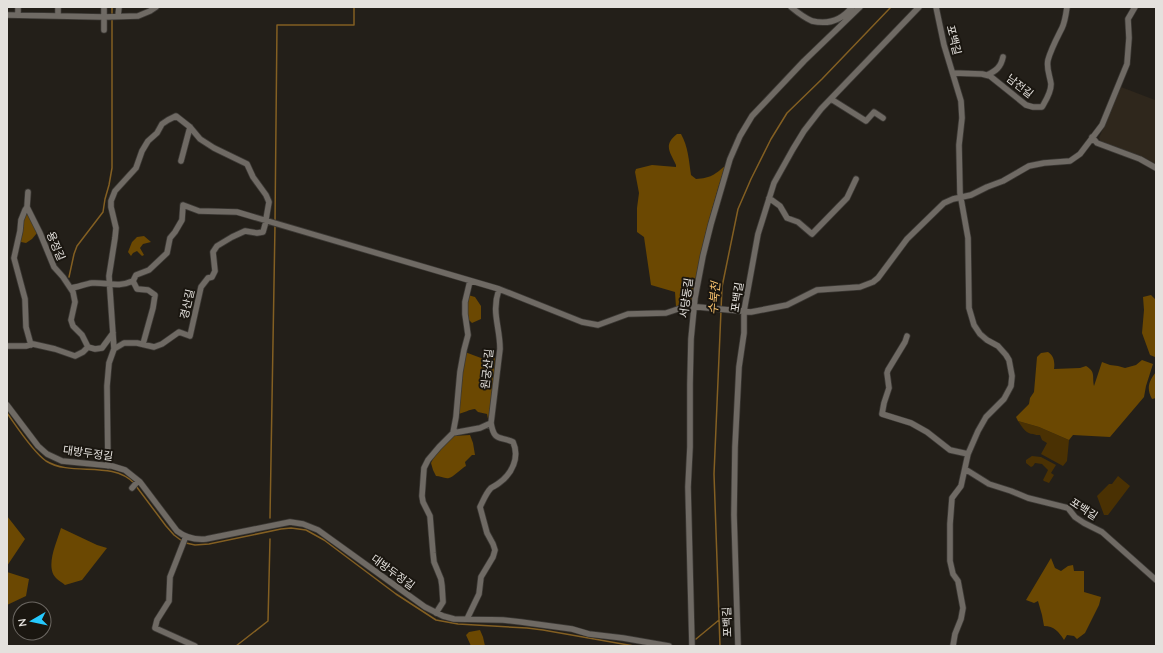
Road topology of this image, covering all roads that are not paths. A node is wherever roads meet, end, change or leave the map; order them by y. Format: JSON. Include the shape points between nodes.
{"nodes":[{"id":1,"x":18,"y":7,"type":"edge"},
{"id":2,"x":58,"y":7,"type":"edge"},
{"id":3,"x":104,"y":7,"type":"edge"},
{"id":4,"x":118,"y":7,"type":"edge"},
{"id":5,"x":156,"y":7,"type":"edge"},
{"id":6,"x":790,"y":7,"type":"edge"},
{"id":7,"x":852,"y":7,"type":"edge"},
{"id":8,"x":860,"y":7,"type":"edge"},
{"id":9,"x":919,"y":7,"type":"edge"},
{"id":10,"x":936,"y":7,"type":"edge"},
{"id":11,"x":1067,"y":7,"type":"edge"},
{"id":12,"x":1135,"y":7,"type":"edge"},
{"id":13,"x":7,"y":15,"type":"edge"},
{"id":14,"x":18,"y":15,"type":"junction"},
{"id":15,"x":58,"y":16,"type":"junction"},
{"id":16,"x":118,"y":16,"type":"junction"},
{"id":17,"x":104,"y":17,"type":"junction"},
{"id":18,"x":104,"y":30,"type":"dead end"},
{"id":19,"x":1003,"y":57,"type":"dead end"},
{"id":20,"x":952,"y":73,"type":"junction"},
{"id":21,"x":987,"y":75,"type":"junction"},
{"id":22,"x":831,"y":98,"type":"junction"},
{"id":23,"x":883,"y":118,"type":"dead end"},
{"id":24,"x":190,"y":127,"type":"junction"},
{"id":25,"x":1092,"y":137,"type":"junction"},
{"id":26,"x":181,"y":161,"type":"dead end"},
{"id":27,"x":1156,"y":168,"type":"edge"},
{"id":28,"x":856,"y":179,"type":"dead end"},
{"id":29,"x":28,"y":192,"type":"dead end"},
{"id":30,"x":961,"y":197,"type":"junction"},
{"id":31,"x":770,"y":198,"type":"junction"},
{"id":32,"x":27,"y":207,"type":"junction"},
{"id":33,"x":271,"y":222,"type":"junction"},
{"id":34,"x":470,"y":280,"type":"junction"},
{"id":35,"x":133,"y":281,"type":"junction"},
{"id":36,"x":109,"y":284,"type":"junction"},
{"id":37,"x":71,"y":288,"type":"junction"},
{"id":38,"x":499,"y":290,"type":"junction"},
{"id":39,"x":696,"y":307,"type":"junction"},
{"id":40,"x":742,"y":311,"type":"junction"},
{"id":41,"x":113,"y":333,"type":"junction"},
{"id":42,"x":907,"y":336,"type":"dead end"},
{"id":43,"x":143,"y":344,"type":"junction"},
{"id":44,"x":30,"y":345,"type":"junction"},
{"id":45,"x":7,"y":346,"type":"edge"},
{"id":46,"x":88,"y":347,"type":"junction"},
{"id":47,"x":114,"y":349,"type":"junction"},
{"id":48,"x":7,"y":405,"type":"edge"},
{"id":49,"x":491,"y":423,"type":"junction"},
{"id":50,"x":453,"y":434,"type":"junction"},
{"id":51,"x":968,"y":454,"type":"junction"},
{"id":52,"x":108,"y":466,"type":"junction"},
{"id":53,"x":965,"y":469,"type":"junction"},
{"id":54,"x":138,"y":481,"type":"junction"},
{"id":55,"x":132,"y":488,"type":"dead end"},
{"id":56,"x":185,"y":537,"type":"junction"},
{"id":57,"x":1156,"y":580,"type":"edge"},
{"id":58,"x":436,"y":613,"type":"junction"},
{"id":59,"x":467,"y":619,"type":"junction"},
{"id":60,"x":195,"y":646,"type":"edge"},
{"id":61,"x":670,"y":646,"type":"edge"},
{"id":62,"x":692,"y":646,"type":"edge"},
{"id":63,"x":738,"y":646,"type":"edge"},
{"id":64,"x":953,"y":646,"type":"edge"}],
"edges":[{"from":1,"to":14,"type":"street"},
{"from":2,"to":15,"type":"street"},
{"from":3,"to":17,"type":"street"},
{"from":4,"to":16,"type":"street"},
{"from":5,"to":16,"type":"street","via":[[138,16]]},
{"from":6,"to":7,"type":"street","via":[[811,20],[822,22],[842,18]]},
{"from":8,"to":39,"type":"street","name":"서당동길","via":[[766,100],[740,136],[711,224],[703,256]]},
{"from":9,"to":22,"type":"street","name":"포백길"},
{"from":10,"to":20,"type":"street","name":"포백길"},
{"from":11,"to":21,"type":"street","name":"남전길","via":[[1048,61],[1050,93],[1042,107],[1026,105]]},
{"from":12,"to":25,"type":"street","via":[[1128,19],[1127,64],[1102,125]]},
{"from":13,"to":14,"type":"street"},
{"from":14,"to":15,"type":"street"},
{"from":15,"to":17,"type":"street"},
{"from":16,"to":17,"type":"street"},
{"from":17,"to":18,"type":"street"},
{"from":19,"to":21,"type":"street","via":[[999,67]]},
{"from":20,"to":21,"type":"street"},
{"from":20,"to":30,"type":"street","name":"포백길","via":[[962,108],[959,146]]},
{"from":22,"to":23,"type":"street","via":[[866,121],[874,112]]},
{"from":22,"to":31,"type":"street","name":"포백길","via":[[804,131],[774,184]]},
{"from":24,"to":26,"type":"street"},
{"from":24,"to":33,"type":"street","via":[[200,139],[246,164],[266,195]]},
{"from":24,"to":36,"type":"street","via":[[176,116],[162,124],[142,151],[136,168],[115,190],[110,204],[115,222],[115,238]]},
{"from":25,"to":27,"type":"street","via":[[1098,143]]},
{"from":25,"to":30,"type":"street","via":[[1080,154],[1070,161],[1029,166],[1003,181]]},
{"from":28,"to":31,"type":"street","via":[[847,198],[812,234],[798,222],[787,218],[780,206]]},
{"from":29,"to":32,"type":"street"},
{"from":30,"to":40,"type":"street","via":[[940,206],[907,239],[882,274],[873,282],[860,287],[817,290],[788,305],[751,312]]},
{"from":30,"to":51,"type":"street","name":"포백길","via":[[968,238],[971,317],[980,334],[1006,355],[1012,376],[1011,386],[1004,399],[986,417]]},
{"from":31,"to":40,"type":"street","name":"포백길","via":[[758,234]]},
{"from":32,"to":37,"type":"street","name":"용정길","via":[[54,267]]},
{"from":32,"to":44,"type":"street","via":[[21,220],[14,258],[25,299],[26,327]]},
{"from":33,"to":34,"type":"street"},
{"from":33,"to":35,"type":"street","via":[[237,212],[199,211],[183,205],[182,220],[170,238],[167,253],[149,270],[136,275]]},
{"from":33,"to":43,"type":"street","name":"경산길","via":[[263,232],[244,231],[218,246],[213,252],[215,271],[201,287],[190,336],[179,332],[154,347]]},
{"from":34,"to":38,"type":"street"},
{"from":34,"to":50,"type":"street","via":[[465,314],[468,335],[460,372]]},
{"from":35,"to":36,"type":"street"},
{"from":35,"to":43,"type":"street","via":[[137,289],[148,290],[155,295]]},
{"from":36,"to":37,"type":"street"},
{"from":36,"to":41,"type":"street"},
{"from":37,"to":46,"type":"street","via":[[74,302],[71,320]]},
{"from":38,"to":39,"type":"street","via":[[582,322],[598,325],[628,314],[666,313],[680,308]]},
{"from":38,"to":49,"type":"street","name":"원궁산길","via":[[495,310],[500,349]]},
{"from":39,"to":40,"type":"street"},
{"from":39,"to":62,"type":"street","name":"서당동길","via":[[690,384],[688,487]]},
{"from":40,"to":63,"type":"street","name":"포백길","via":[[744,333],[739,368],[734,515]]},
{"from":41,"to":46,"type":"street","via":[[102,348]]},
{"from":41,"to":47,"type":"street"},
{"from":42,"to":51,"type":"street","via":[[887,373],[889,388],[882,414],[911,423],[950,450]]},
{"from":43,"to":47,"type":"street","name":"경산길","via":[[124,344]]},
{"from":44,"to":45,"type":"street"},
{"from":44,"to":46,"type":"street","via":[[55,349],[75,356]]},
{"from":47,"to":52,"type":"street","via":[[106,386]]},
{"from":48,"to":52,"type":"street","name":"대방두정길","via":[[47,454],[62,461]]},
{"from":49,"to":50,"type":"street"},
{"from":49,"to":59,"type":"street","via":[[497,437],[513,442],[515,462],[506,477],[491,488],[480,507],[495,550],[482,577],[480,594]]},
{"from":50,"to":58,"type":"street","via":[[439,447],[424,468],[422,496],[430,516],[434,562],[442,586],[443,602]]},
{"from":51,"to":53,"type":"street","name":"포백길"},
{"from":52,"to":54,"type":"street","name":"대방두정길","via":[[125,470]]},
{"from":53,"to":57,"type":"street","name":"포백길","via":[[989,484],[1028,498],[1068,508],[1075,517],[1102,532]]},
{"from":53,"to":64,"type":"street","name":"포백길","via":[[961,486],[952,498],[951,511],[950,561],[953,574],[958,581],[963,608]]},
{"from":54,"to":55,"type":"street"},
{"from":54,"to":56,"type":"street","name":"대방두정길","via":[[177,531]]},
{"from":56,"to":58,"type":"street","name":"대방두정길","via":[[206,539],[298,522],[318,530]]},
{"from":56,"to":60,"type":"street","via":[[170,578],[169,601],[155,628]]},
{"from":58,"to":59,"type":"street","name":"대방두정길","via":[[454,619]]},
{"from":59,"to":61,"type":"street","name":"대방두정길","via":[[521,622]]}]}
